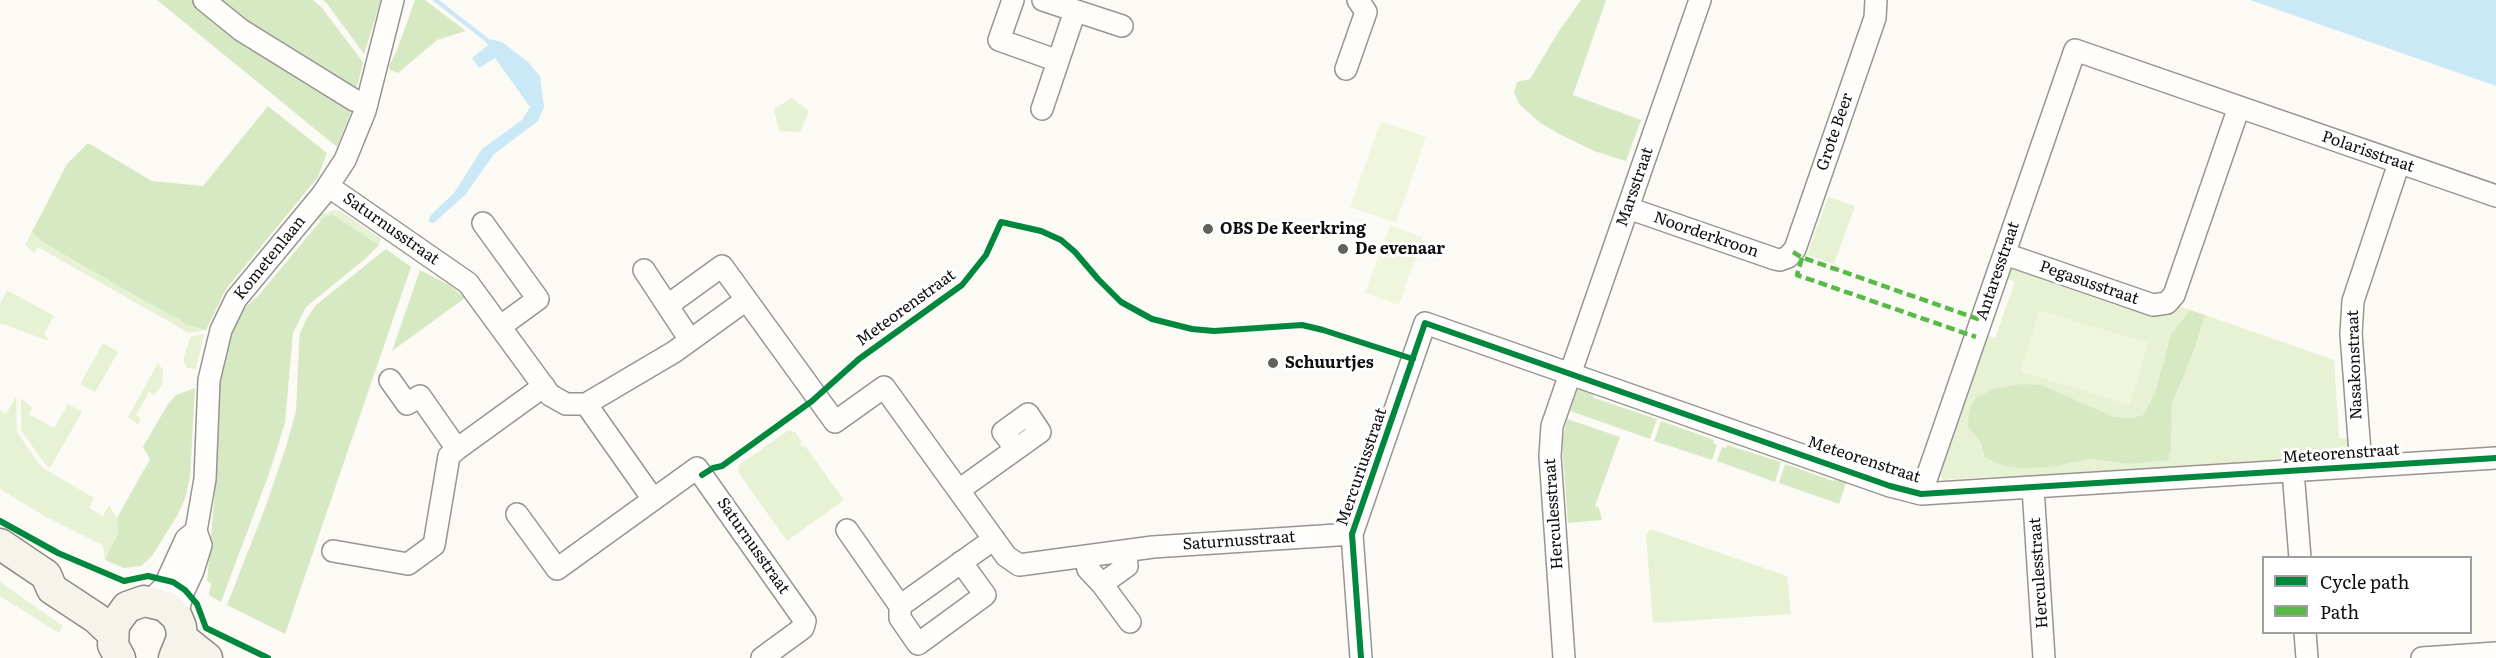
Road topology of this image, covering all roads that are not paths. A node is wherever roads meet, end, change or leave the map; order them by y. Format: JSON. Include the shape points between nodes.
{"nodes":[{"id":1,"x":204,"y":0,"type":"edge"},
{"id":2,"x":393,"y":0,"type":"edge"},
{"id":3,"x":1013,"y":0,"type":"edge"},
{"id":4,"x":1043,"y":0,"type":"edge"},
{"id":5,"x":1358,"y":0,"type":"edge"},
{"id":6,"x":1700,"y":0,"type":"edge"},
{"id":7,"x":1876,"y":0,"type":"edge"},
{"id":8,"x":1075,"y":11,"type":"junction"},
{"id":9,"x":1122,"y":26,"type":"dead end"},
{"id":10,"x":2075,"y":50,"type":"joint"},
{"id":11,"x":1058,"y":61,"type":"junction"},
{"id":12,"x":1346,"y":69,"type":"dead end"},
{"id":13,"x":367,"y":104,"type":"junction"},
{"id":14,"x":2239,"y":107,"type":"junction"},
{"id":15,"x":1042,"y":109,"type":"dead end"},
{"id":16,"x":2399,"y":163,"type":"junction"},
{"id":17,"x":328,"y":186,"type":"junction"},
{"id":18,"x":2496,"y":196,"type":"edge"},
{"id":19,"x":1628,"y":208,"type":"junction"},
{"id":20,"x":483,"y":223,"type":"dead end"},
{"id":21,"x":2005,"y":254,"type":"junction"},
{"id":22,"x":1785,"y":259,"type":"joint"},
{"id":23,"x":644,"y":270,"type":"dead end"},
{"id":24,"x":746,"y":300,"type":"junction"},
{"id":25,"x":668,"y":304,"type":"junction"},
{"id":26,"x":501,"y":326,"type":"junction"},
{"id":27,"x":690,"y":340,"type":"junction"},
{"id":28,"x":1413,"y":359,"type":"joint"},
{"id":29,"x":1569,"y":373,"type":"junction"},
{"id":30,"x":390,"y":380,"type":"dead end"},
{"id":31,"x":544,"y":386,"type":"junction"},
{"id":32,"x":586,"y":404,"type":"junction"},
{"id":33,"x":457,"y":449,"type":"junction"},
{"id":34,"x":1016,"y":449,"type":"dead end"},
{"id":35,"x":2496,"y":458,"type":"edge"},
{"id":36,"x":2361,"y":466,"type":"junction"},
{"id":37,"x":2294,"y":471,"type":"junction"},
{"id":38,"x":2033,"y":488,"type":"junction"},
{"id":39,"x":958,"y":490,"type":"junction"},
{"id":40,"x":1921,"y":494,"type":"junction"},
{"id":41,"x":654,"y":499,"type":"junction"},
{"id":42,"x":518,"y":514,"type":"dead end"},
{"id":43,"x":847,"y":530,"type":"dead end"},
{"id":44,"x":196,"y":531,"type":"junction"},
{"id":45,"x":1352,"y":534,"type":"junction"},
{"id":46,"x":994,"y":539,"type":"junction"},
{"id":47,"x":0,"y":544,"type":"edge"},
{"id":48,"x":333,"y":551,"type":"dead end"},
{"id":49,"x":1126,"y":551,"type":"junction"},
{"id":50,"x":2300,"y":556,"type":"edge"},
{"id":51,"x":1085,"y":557,"type":"junction"},
{"id":52,"x":961,"y":562,"type":"junction"},
{"id":53,"x":46,"y":575,"type":"junction"},
{"id":54,"x":1102,"y":584,"type":"junction"},
{"id":55,"x":138,"y":604,"type":"junction"},
{"id":56,"x":900,"y":606,"type":"junction"},
{"id":57,"x":1130,"y":622,"type":"dead end"},
{"id":58,"x":2305,"y":634,"type":"edge"},
{"id":59,"x":178,"y":638,"type":"edge"},
{"id":60,"x":117,"y":651,"type":"edge"},
{"id":61,"x":922,"y":651,"type":"edge"},
{"id":62,"x":2496,"y":653,"type":"edge"},
{"id":63,"x":207,"y":658,"type":"edge"},
{"id":64,"x":762,"y":658,"type":"edge"},
{"id":65,"x":1361,"y":658,"type":"edge"},
{"id":66,"x":1564,"y":658,"type":"edge"},
{"id":67,"x":2044,"y":658,"type":"edge"},
{"id":68,"x":2307,"y":658,"type":"edge"},
{"id":69,"x":2422,"y":658,"type":"edge"}],
"edges":[{"from":1,"to":13,"type":"street","via":[[241,30],[348,97]]},
{"from":2,"to":13,"type":"street","name":"Kometenlaan"},
{"from":3,"to":11,"type":"street","via":[[999,40]]},
{"from":4,"to":8,"type":"street"},
{"from":5,"to":12,"type":"street","via":[[1365,12]]},
{"from":6,"to":19,"type":"street","name":"Marsstraat"},
{"from":7,"to":22,"type":"street","name":"Grote Beer","via":[[1875,18],[1795,249]]},
{"from":8,"to":9,"type":"street"},
{"from":8,"to":11,"type":"street"},
{"from":10,"to":14,"type":"street","name":"Polarisstraat"},
{"from":10,"to":21,"type":"street","name":"Antaresstraat"},
{"from":11,"to":15,"type":"street"},
{"from":13,"to":17,"type":"street","name":"Kometenlaan","via":[[347,155]]},
{"from":14,"to":16,"type":"street","name":"Polarisstraat"},
{"from":14,"to":21,"type":"street","name":"Pegasusstraat","via":[[2172,298],[2163,305],[2153,305]]},
{"from":16,"to":18,"type":"street","name":"Polarisstraat"},
{"from":16,"to":36,"type":"street","name":"Nasakonstraat","via":[[2353,301],[2351,334]]},
{"from":17,"to":26,"type":"street","name":"Saturnusstraat","via":[[468,283]]},
{"from":17,"to":44,"type":"street","name":"Kometenlaan","via":[[236,299],[221,330],[210,367],[205,479]]},
{"from":19,"to":22,"type":"street","name":"Noorderkroon","via":[[1769,257]]},
{"from":19,"to":29,"type":"street","name":"Marsstraat"},
{"from":20,"to":26,"type":"street","via":[[538,299]]},
{"from":21,"to":40,"type":"street","name":"Antaresstraat"},
{"from":23,"to":25,"type":"street"},
{"from":24,"to":25,"type":"street","name":"Saturnusstraat","via":[[722,266]]},
{"from":24,"to":27,"type":"street"},
{"from":24,"to":39,"type":"street","name":"Saturnusstraat","via":[[835,422],[884,387]]},
{"from":25,"to":27,"type":"street"},
{"from":26,"to":31,"type":"street","name":"Saturnusstraat"},
{"from":27,"to":32,"type":"street"},
{"from":28,"to":29,"type":"street","name":"Meteorenstraat","via":[[1425,323]]},
{"from":28,"to":45,"type":"street","name":"Mercuriusstraat"},
{"from":29,"to":40,"type":"street","name":"Meteorenstraat"},
{"from":29,"to":66,"type":"street","name":"Herculesstraat","via":[[1550,440]]},
{"from":30,"to":33,"type":"street","via":[[407,404],[420,396]]},
{"from":31,"to":32,"type":"street","name":"Saturnusstraat","via":[[562,403]]},
{"from":31,"to":33,"type":"street"},
{"from":32,"to":41,"type":"street"},
{"from":33,"to":48,"type":"street","via":[[449,456],[434,545],[408,564]]},
{"from":34,"to":39,"type":"street"},
{"from":35,"to":36,"type":"street","name":"Meteorenstraat"},
{"from":36,"to":37,"type":"street","name":"Meteorenstraat"},
{"from":37,"to":38,"type":"street","name":"Meteorenstraat"},
{"from":37,"to":50,"type":"street"},
{"from":38,"to":40,"type":"street","name":"Meteorenstraat"},
{"from":38,"to":67,"type":"street","name":"Herculesstraat"},
{"from":39,"to":46,"type":"street","name":"Saturnusstraat"},
{"from":41,"to":42,"type":"street","name":"Saturnusstraat","via":[[557,569]]},
{"from":41,"to":64,"type":"street","name":"Saturnusstraat","via":[[697,468],[804,618],[803,628]]},
{"from":43,"to":56,"type":"street"},
{"from":44,"to":55,"type":"street","name":"Kometenlaan","via":[[186,539],[164,587]]},
{"from":44,"to":59,"type":"street","name":"Kometenlaan","via":[[201,545],[182,595]]},
{"from":45,"to":49,"type":"street","name":"Saturnusstraat"},
{"from":45,"to":65,"type":"street","name":"Mercuriusstraat"},
{"from":46,"to":51,"type":"street","name":"Saturnusstraat","via":[[1006,556],[1019,565]]},
{"from":46,"to":52,"type":"street"},
{"from":47,"to":53,"type":"main road"},
{"from":49,"to":51,"type":"street","name":"Saturnusstraat"},
{"from":49,"to":54,"type":"street","via":[[1127,566]]},
{"from":51,"to":54,"type":"street","via":[[1088,569]]},
{"from":52,"to":56,"type":"street"},
{"from":52,"to":61,"type":"street","via":[[985,595]]},
{"from":53,"to":55,"type":"main road","via":[[60,575],[107,601]]},
{"from":53,"to":60,"type":"main road","via":[[52,589],[96,618]]},
{"from":54,"to":57,"type":"street"},
{"from":55,"to":59,"type":"main road","via":[[165,606]]},
{"from":55,"to":60,"type":"main road","via":[[117,618]]},
{"from":56,"to":61,"type":"street","via":[[900,618]]},
{"from":58,"to":68,"type":"street"},
{"from":59,"to":63,"type":"main road"},
{"from":62,"to":69,"type":"street"}]}
